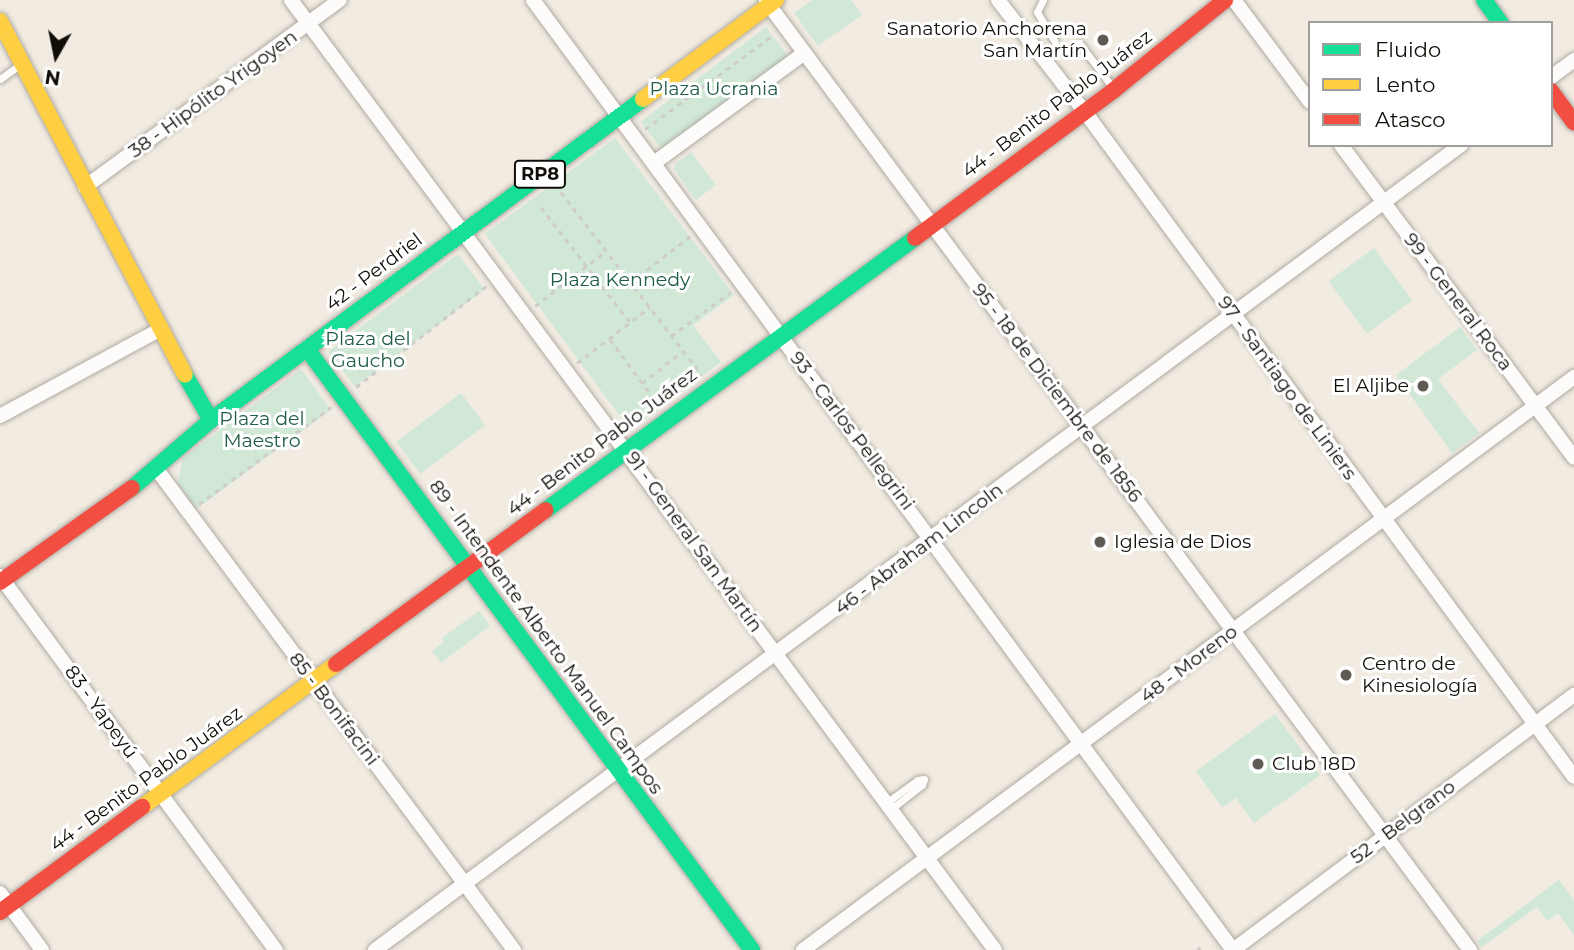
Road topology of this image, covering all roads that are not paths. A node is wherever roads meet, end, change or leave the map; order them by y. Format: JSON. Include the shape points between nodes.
{"nodes":[{"id":1,"x":291,"y":0,"type":"edge"},
{"id":2,"x":340,"y":0,"type":"edge"},
{"id":3,"x":533,"y":0,"type":"edge"},
{"id":4,"x":1043,"y":0,"type":"edge"},
{"id":5,"x":1225,"y":0,"type":"edge"},
{"id":6,"x":1234,"y":0,"type":"edge"},
{"id":7,"x":1485,"y":0,"type":"edge"},
{"id":8,"x":770,"y":2,"type":"edge"},
{"id":9,"x":1005,"y":2,"type":"edge"},
{"id":10,"x":0,"y":21,"type":"edge"},
{"id":11,"x":1501,"y":21,"type":"edge"},
{"id":12,"x":309,"y":23,"type":"junction"},
{"id":13,"x":1055,"y":42,"type":"dead end"},
{"id":14,"x":1080,"y":44,"type":"dead end"},
{"id":15,"x":803,"y":54,"type":"junction"},
{"id":16,"x":1574,"y":60,"type":"edge"},
{"id":17,"x":22,"y":63,"type":"junction"},
{"id":18,"x":1553,"y":76,"type":"edge"},
{"id":19,"x":0,"y":79,"type":"edge"},
{"id":20,"x":1114,"y":90,"type":"junction"},
{"id":21,"x":1553,"y":94,"type":"edge"},
{"id":22,"x":1308,"y":99,"type":"edge"},
{"id":23,"x":1084,"y":112,"type":"junction"},
{"id":24,"x":618,"y":116,"type":"junction"},
{"id":25,"x":1574,"y":123,"type":"edge"},
{"id":26,"x":1342,"y":147,"type":"edge"},
{"id":27,"x":1458,"y":147,"type":"edge"},
{"id":28,"x":654,"y":163,"type":"junction"},
{"id":29,"x":85,"y":187,"type":"junction"},
{"id":30,"x":1385,"y":204,"type":"junction"},
{"id":31,"x":932,"y":225,"type":"junction"},
{"id":32,"x":461,"y":233,"type":"junction"},
{"id":33,"x":1235,"y":315,"type":"junction"},
{"id":34,"x":159,"y":330,"type":"junction"},
{"id":35,"x":780,"y":336,"type":"junction"},
{"id":36,"x":307,"y":349,"type":"junction"},
{"id":37,"x":1574,"y":377,"type":"edge"},
{"id":38,"x":1536,"y":406,"type":"junction"},
{"id":39,"x":0,"y":416,"type":"edge"},
{"id":40,"x":211,"y":421,"type":"junction"},
{"id":41,"x":1083,"y":428,"type":"junction"},
{"id":42,"x":627,"y":451,"type":"junction"},
{"id":43,"x":1574,"y":458,"type":"edge"},
{"id":44,"x":155,"y":467,"type":"junction"},
{"id":45,"x":1384,"y":520,"type":"junction"},
{"id":46,"x":932,"y":538,"type":"junction"},
{"id":47,"x":468,"y":567,"type":"junction"},
{"id":48,"x":1,"y":579,"type":"edge"},
{"id":49,"x":1234,"y":630,"type":"junction"},
{"id":50,"x":777,"y":655,"type":"junction"},
{"id":51,"x":314,"y":680,"type":"junction"},
{"id":52,"x":1574,"y":695,"type":"edge"},
{"id":53,"x":1534,"y":725,"type":"junction"},
{"id":54,"x":1081,"y":745,"type":"junction"},
{"id":55,"x":618,"y":772,"type":"junction"},
{"id":56,"x":1574,"y":777,"type":"edge"},
{"id":57,"x":161,"y":794,"type":"junction"},
{"id":58,"x":888,"y":806,"type":"junction"},
{"id":59,"x":1386,"y":836,"type":"junction"},
{"id":60,"x":928,"y":859,"type":"junction"},
{"id":61,"x":465,"y":885,"type":"junction"},
{"id":62,"x":3,"y":904,"type":"edge"},
{"id":63,"x":42,"y":950,"type":"edge"},
{"id":64,"x":276,"y":950,"type":"edge"},
{"id":65,"x":375,"y":950,"type":"edge"},
{"id":66,"x":514,"y":950,"type":"edge"},
{"id":67,"x":752,"y":950,"type":"edge"},
{"id":68,"x":803,"y":950,"type":"edge"},
{"id":69,"x":995,"y":950,"type":"edge"},
{"id":70,"x":1233,"y":950,"type":"edge"},
{"id":71,"x":1469,"y":950,"type":"edge"}],
"edges":[{"from":1,"to":12,"type":"street","name":"91 - General San Martín"},
{"from":2,"to":12,"type":"street","name":"38 - Hipólito Yrigoyen"},
{"from":3,"to":24,"type":"street","name":"93 - Carlos Pellegrini"},
{"from":4,"to":13,"type":"lane","via":[[1037,12]]},
{"from":5,"to":20,"type":"street","name":"44 - Benito Pablo Juárez"},
{"from":6,"to":22,"type":"street"},
{"from":7,"to":11,"type":"street"},
{"from":8,"to":15,"type":"street","name":"95 - 18 de Diciembre de 1856"},
{"from":8,"to":24,"type":"street","name":"42 - Perdriel","number":"RP8"},
{"from":9,"to":23,"type":"street","name":"97 - Santiago de Liniers"},
{"from":10,"to":17,"type":"street"},
{"from":12,"to":29,"type":"street","name":"38 - Hipólito Yrigoyen"},
{"from":12,"to":32,"type":"street","name":"91 - General San Martín"},
{"from":14,"to":20,"type":"lane"},
{"from":15,"to":28,"type":"street"},
{"from":15,"to":31,"type":"street","name":"95 - 18 de Diciembre de 1856"},
{"from":16,"to":18,"type":"street"},
{"from":17,"to":19,"type":"lane"},
{"from":17,"to":29,"type":"street"},
{"from":20,"to":23,"type":"street","name":"44 - Benito Pablo Juárez"},
{"from":21,"to":25,"type":"street"},
{"from":23,"to":31,"type":"street","name":"44 - Benito Pablo Juárez"},
{"from":23,"to":33,"type":"street","name":"97 - Santiago de Liniers"},
{"from":24,"to":28,"type":"street","name":"93 - Carlos Pellegrini"},
{"from":24,"to":32,"type":"street","name":"42 - Perdriel","number":"RP8"},
{"from":26,"to":30,"type":"street","name":"99 - General Roca"},
{"from":27,"to":30,"type":"street","name":"46 - Abraham Lincoln"},
{"from":28,"to":35,"type":"street","name":"93 - Carlos Pellegrini"},
{"from":29,"to":34,"type":"street"},
{"from":30,"to":33,"type":"street","name":"46 - Abraham Lincoln"},
{"from":30,"to":38,"type":"street","name":"99 - General Roca"},
{"from":31,"to":35,"type":"street","name":"44 - Benito Pablo Juárez"},
{"from":31,"to":41,"type":"street","name":"95 - 18 de Diciembre de 1856"},
{"from":32,"to":36,"type":"street","name":"42 - Perdriel","number":"RP8"},
{"from":32,"to":42,"type":"street","name":"91 - General San Martín"},
{"from":33,"to":41,"type":"street","name":"46 - Abraham Lincoln"},
{"from":33,"to":45,"type":"street","name":"97 - Santiago de Liniers"},
{"from":34,"to":39,"type":"street"},
{"from":34,"to":40,"type":"street"},
{"from":35,"to":42,"type":"street","name":"44 - Benito Pablo Juárez"},
{"from":35,"to":46,"type":"street","name":"93 - Carlos Pellegrini"},
{"from":36,"to":40,"type":"street","name":"42 - Perdriel","number":"RP8"},
{"from":36,"to":47,"type":"street","name":"89 - Intendente Alberto Manuel Campos"},
{"from":37,"to":38,"type":"street","name":"48 - Moreno"},
{"from":38,"to":43,"type":"street","name":"99 - General Roca"},
{"from":38,"to":45,"type":"street","name":"48 - Moreno"},
{"from":40,"to":44,"type":"street","name":"42 - Perdriel"},
{"from":41,"to":46,"type":"street","name":"46 - Abraham Lincoln"},
{"from":41,"to":49,"type":"street","name":"95 - 18 de Diciembre de 1856"},
{"from":42,"to":47,"type":"street","name":"44 - Benito Pablo Juárez"},
{"from":42,"to":50,"type":"street","name":"91 - General San Martín"},
{"from":44,"to":48,"type":"street","name":"42 - Perdriel"},
{"from":44,"to":51,"type":"street","name":"85 - Bonifacini"},
{"from":45,"to":49,"type":"street","name":"48 - Moreno"},
{"from":45,"to":53,"type":"street","name":"97 - Santiago de Liniers"},
{"from":46,"to":50,"type":"street","name":"46 - Abraham Lincoln"},
{"from":46,"to":54,"type":"street","name":"93 - Carlos Pellegrini"},
{"from":47,"to":51,"type":"street","name":"44 - Benito Pablo Juárez"},
{"from":47,"to":55,"type":"street","name":"89 - Intendente Alberto Manuel Campos"},
{"from":48,"to":57,"type":"street","name":"83 - Yapeyú"},
{"from":49,"to":54,"type":"street","name":"48 - Moreno"},
{"from":49,"to":59,"type":"street","name":"95 - 18 de Diciembre de 1856"},
{"from":50,"to":55,"type":"street","name":"46 - Abraham Lincoln"},
{"from":50,"to":58,"type":"street","name":"91 - General San Martín"},
{"from":51,"to":57,"type":"street","name":"44 - Benito Pablo Juárez"},
{"from":51,"to":61,"type":"street","name":"85 - Bonifacini"},
{"from":52,"to":53,"type":"street","name":"52 - Belgrano"},
{"from":53,"to":56,"type":"street","name":"97 - Santiago de Liniers"},
{"from":53,"to":59,"type":"street","name":"52 - Belgrano"},
{"from":54,"to":60,"type":"street","name":"48 - Moreno"},
{"from":54,"to":70,"type":"street","name":"93 - Carlos Pellegrini"},
{"from":55,"to":61,"type":"street","name":"46 - Abraham Lincoln"},
{"from":55,"to":67,"type":"street","name":"89 - Intendente Alberto Manuel Campos"},
{"from":57,"to":62,"type":"street","name":"44 - Benito Pablo Juárez"},
{"from":57,"to":64,"type":"street","name":"83 - Yapeyú"},
{"from":58,"to":58,"type":"lane","via":[[922,785],[924,779]]},
{"from":58,"to":60,"type":"street","name":"91 - General San Martín"},
{"from":59,"to":70,"type":"street","name":"52 - Belgrano"},
{"from":59,"to":71,"type":"street","name":"95 - 18 de Diciembre de 1856"},
{"from":60,"to":68,"type":"street","name":"48 - Moreno"},
{"from":60,"to":69,"type":"street","name":"91 - General San Martín"},
{"from":61,"to":65,"type":"street","name":"46 - Abraham Lincoln"},
{"from":61,"to":66,"type":"street","name":"85 - Bonifacini"},
{"from":62,"to":63,"type":"street"}]}
